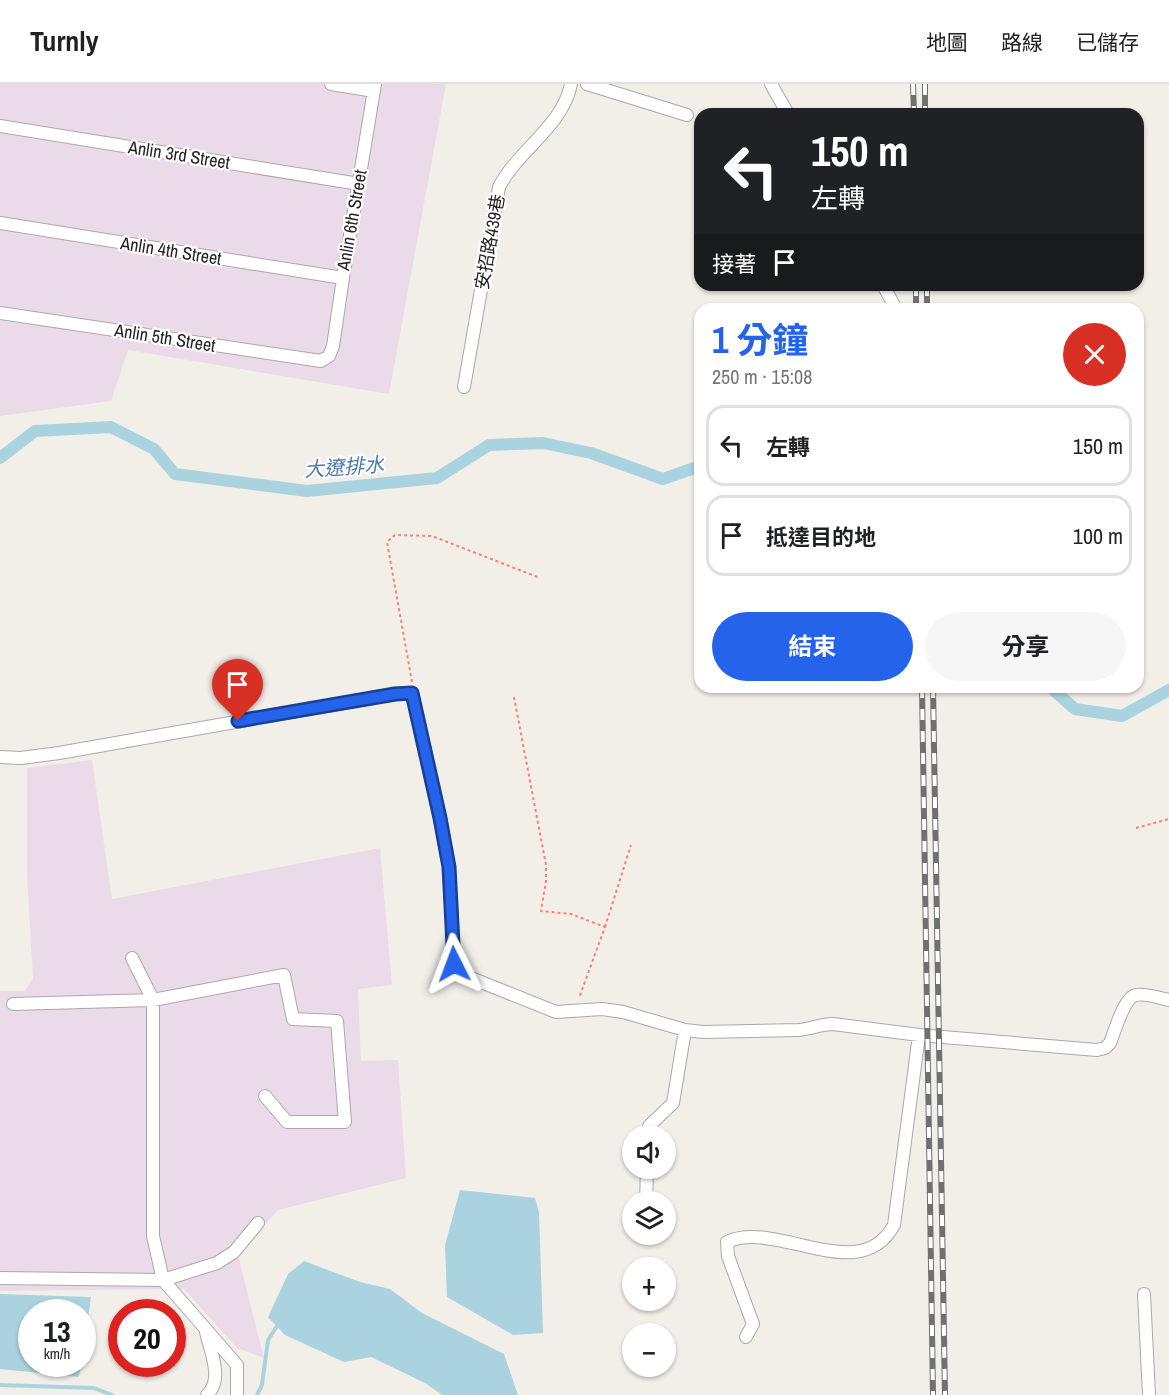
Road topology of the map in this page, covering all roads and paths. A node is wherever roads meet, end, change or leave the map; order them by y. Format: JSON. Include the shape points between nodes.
{"nodes":[{"id":1,"x":331,"y":84,"type":"edge"},
{"id":2,"x":571,"y":84,"type":"edge"},
{"id":3,"x":587,"y":84,"type":"edge"},
{"id":4,"x":771,"y":84,"type":"edge"},
{"id":5,"x":375,"y":87,"type":"edge"},
{"id":6,"x":785,"y":108,"type":"edge"},
{"id":7,"x":687,"y":115,"type":"dead end"},
{"id":8,"x":0,"y":126,"type":"edge"},
{"id":9,"x":359,"y":184,"type":"junction"},
{"id":10,"x":0,"y":223,"type":"edge"},
{"id":11,"x":343,"y":278,"type":"junction"},
{"id":12,"x":0,"y":313,"type":"edge"},
{"id":13,"x":329,"y":356,"type":"joint"},
{"id":14,"x":464,"y":387,"type":"dead end"},
{"id":15,"x":540,"y":578,"type":"dead end"},
{"id":16,"x":412,"y":693,"type":"junction"},
{"id":17,"x":514,"y":697,"type":"dead end"},
{"id":18,"x":0,"y":757,"type":"edge"},
{"id":19,"x":1169,"y":819,"type":"edge"},
{"id":20,"x":1136,"y":828,"type":"dead end"},
{"id":21,"x":631,"y":845,"type":"dead end"},
{"id":22,"x":605,"y":927,"type":"junction"},
{"id":23,"x":132,"y":958,"type":"dead end"},
{"id":24,"x":153,"y":1000,"type":"junction"},
{"id":25,"x":1169,"y":1000,"type":"edge"},
{"id":26,"x":13,"y":1004,"type":"dead end"},
{"id":27,"x":574,"y":1011,"type":"junction"},
{"id":28,"x":685,"y":1030,"type":"junction"},
{"id":29,"x":919,"y":1035,"type":"junction"},
{"id":30,"x":265,"y":1096,"type":"dead end"},
{"id":31,"x":650,"y":1125,"type":"edge"},
{"id":32,"x":258,"y":1223,"type":"dead end"},
{"id":33,"x":0,"y":1278,"type":"edge"},
{"id":34,"x":163,"y":1281,"type":"junction"},
{"id":35,"x":1144,"y":1294,"type":"dead end"},
{"id":36,"x":205,"y":1328,"type":"junction"},
{"id":37,"x":747,"y":1337,"type":"dead end"},
{"id":38,"x":207,"y":1395,"type":"edge"},
{"id":39,"x":237,"y":1395,"type":"edge"},
{"id":40,"x":1149,"y":1395,"type":"edge"}],
"edges":[{"from":1,"to":5,"type":"street"},
{"from":2,"to":14,"type":"street","name":"安招路439巷","via":[[562,109],[514,163],[499,188]]},
{"from":3,"to":7,"type":"street"},
{"from":4,"to":6,"type":"street"},
{"from":5,"to":9,"type":"street","name":"Anlin 6th Street"},
{"from":8,"to":9,"type":"street","name":"Anlin 3rd Street"},
{"from":9,"to":11,"type":"street","name":"Anlin 6th Street"},
{"from":10,"to":11,"type":"street","name":"Anlin 4th Street"},
{"from":11,"to":13,"type":"street","name":"Anlin 6th Street"},
{"from":12,"to":13,"type":"street","name":"Anlin 5th Street","via":[[321,361]]},
{"from":15,"to":16,"type":"path","via":[[432,536],[395,535],[387,542]]},
{"from":16,"to":18,"type":"street","via":[[59,753]]},
{"from":16,"to":27,"type":"street","via":[[449,867],[457,971],[556,1012]]},
{"from":17,"to":22,"type":"path","via":[[546,865],[541,911],[571,914]]},
{"from":19,"to":20,"type":"path"},
{"from":21,"to":22,"type":"path"},
{"from":22,"to":27,"type":"path"},
{"from":23,"to":24,"type":"street"},
{"from":24,"to":26,"type":"street"},
{"from":24,"to":30,"type":"street","via":[[284,975],[293,1019],[337,1021],[345,1122],[287,1122]]},
{"from":24,"to":34,"type":"street","via":[[153,1236]]},
{"from":25,"to":29,"type":"street","via":[[1141,995],[1127,999],[1110,1043],[1097,1050]]},
{"from":27,"to":28,"type":"street","via":[[623,1012]]},
{"from":28,"to":29,"type":"street","via":[[799,1030],[833,1024]]},
{"from":28,"to":31,"type":"street","via":[[673,1103]]},
{"from":29,"to":37,"type":"street","via":[[894,1225],[886,1238],[867,1249],[839,1253],[772,1238],[727,1242],[728,1256],[753,1324]]},
{"from":32,"to":34,"type":"street","via":[[234,1252],[217,1263]]},
{"from":33,"to":34,"type":"street"},
{"from":34,"to":36,"type":"street"},
{"from":35,"to":40,"type":"street"},
{"from":36,"to":38,"type":"street","via":[[216,1377]]},
{"from":36,"to":39,"type":"street","via":[[237,1365]]}]}
